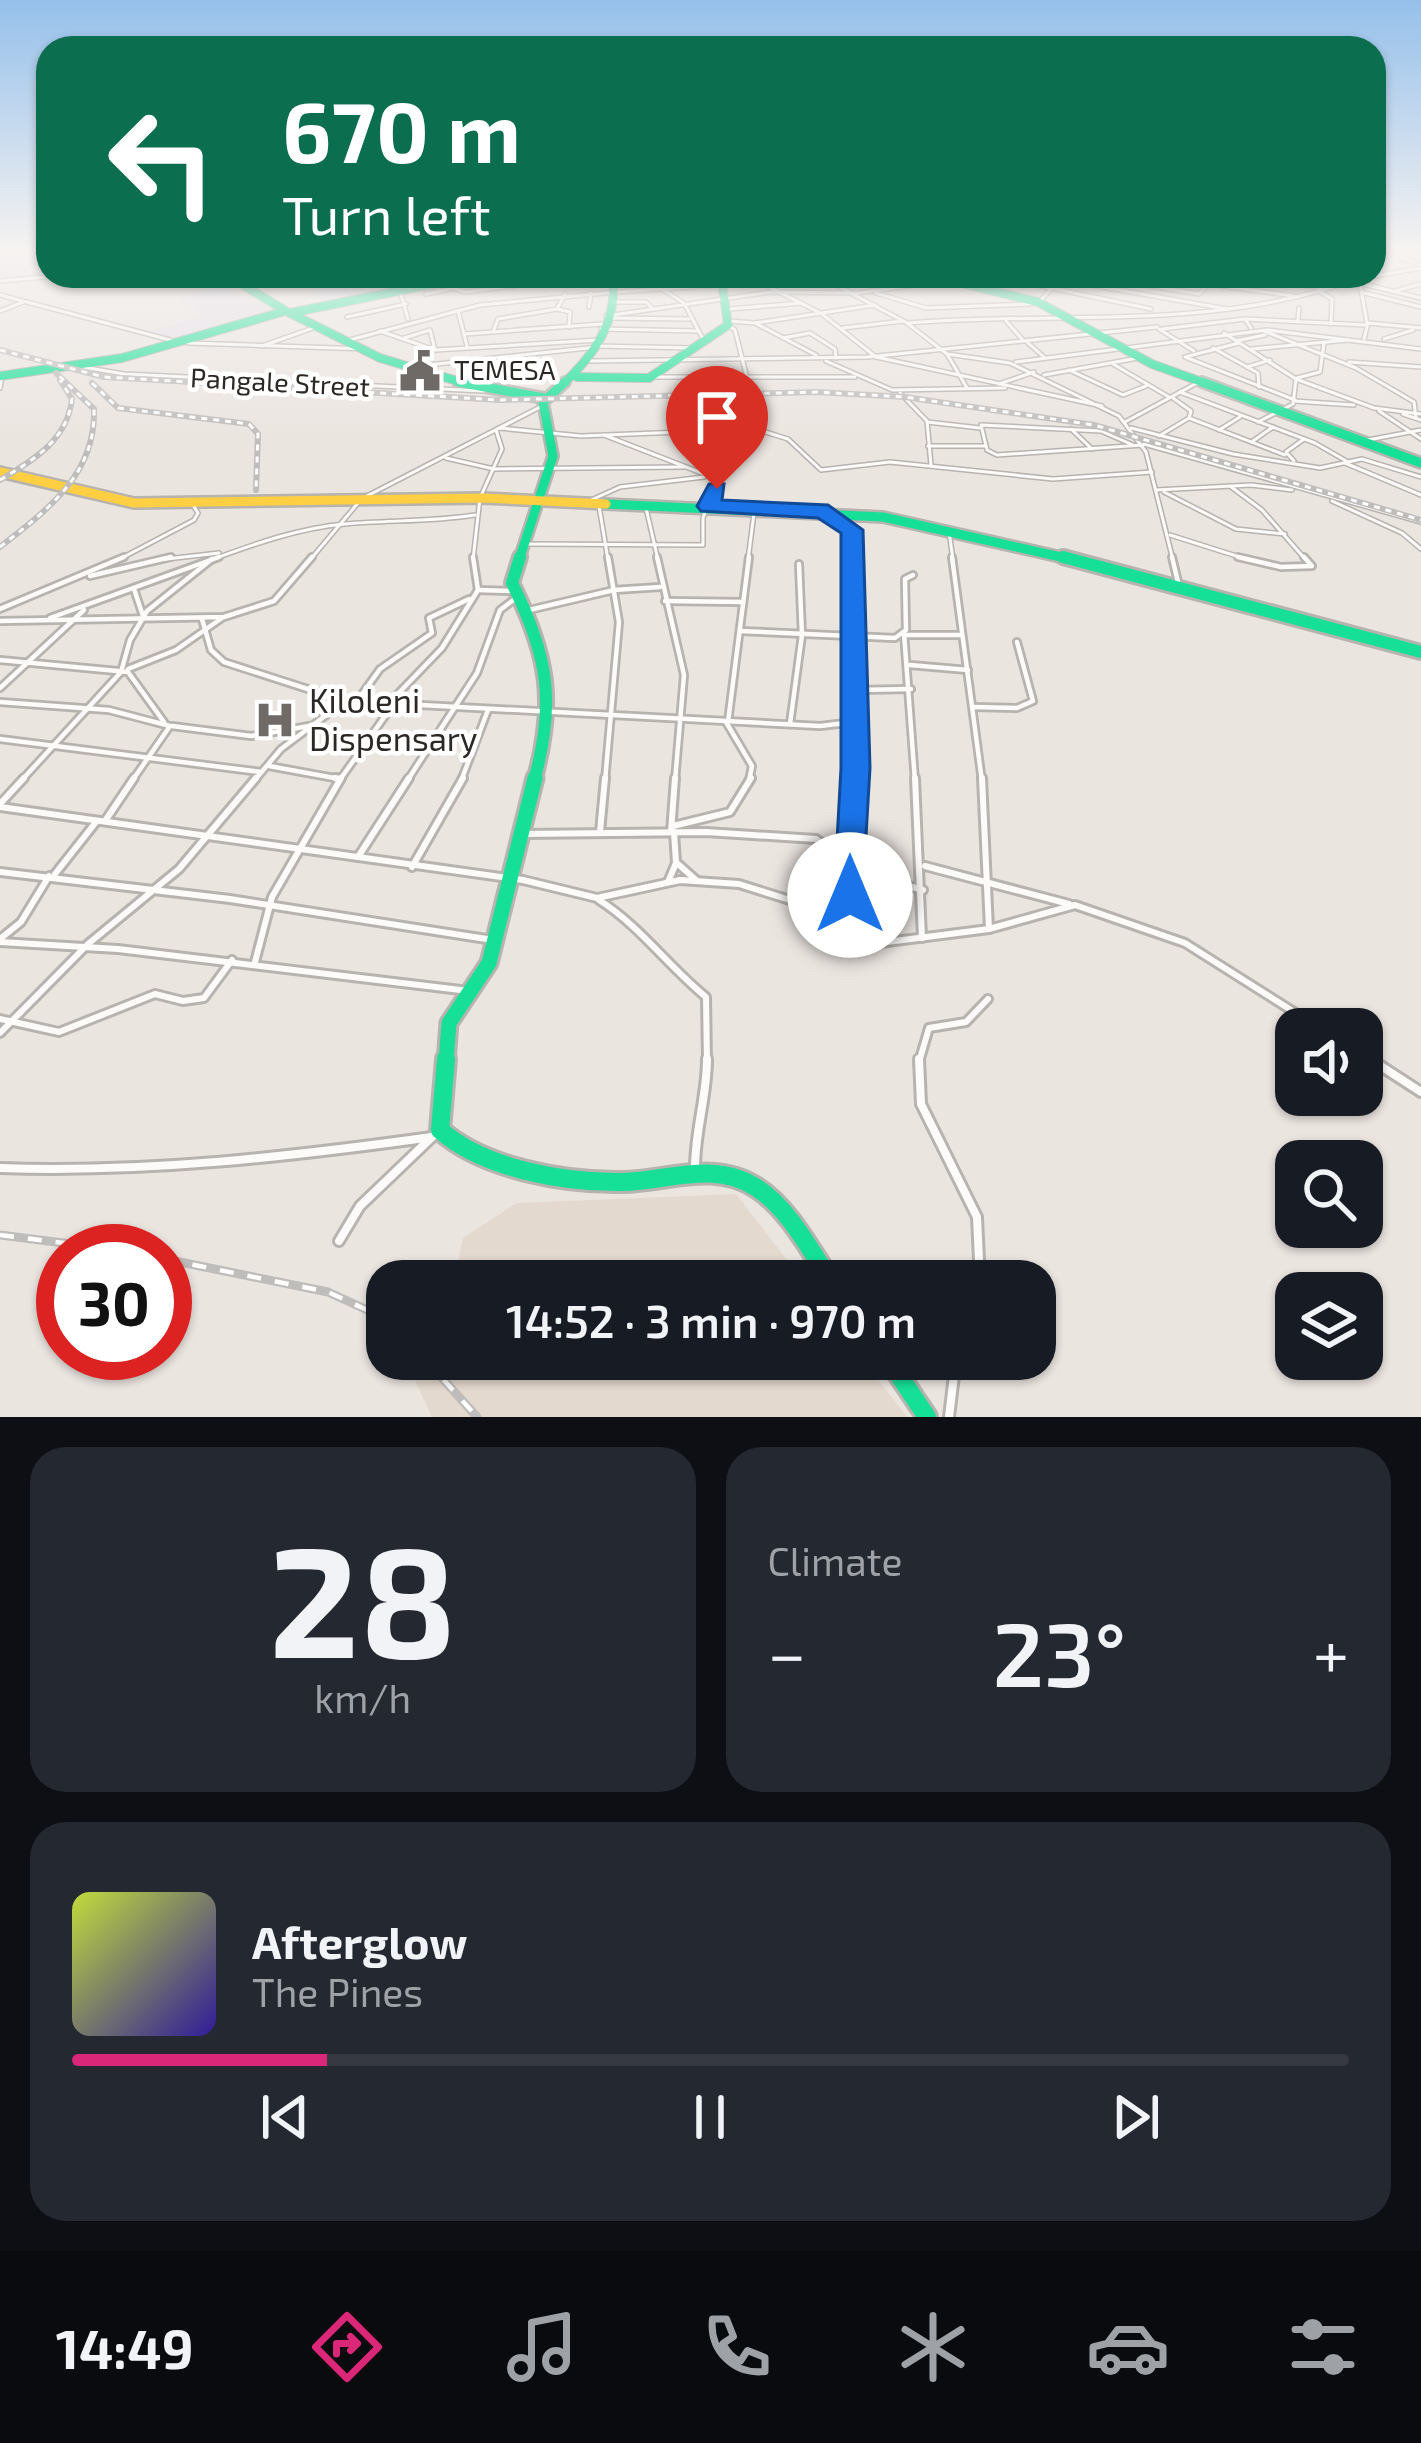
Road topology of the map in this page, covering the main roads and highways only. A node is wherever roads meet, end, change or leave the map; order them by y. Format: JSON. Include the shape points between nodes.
{"nodes":[{"id":1,"x":285,"y":313,"type":"joint"},
{"id":2,"x":606,"y":313,"type":"edge"},
{"id":3,"x":718,"y":313,"type":"edge"},
{"id":4,"x":1059,"y":313,"type":"edge"},
{"id":5,"x":575,"y":376,"type":"junction"},
{"id":6,"x":1,"y":380,"type":"edge"},
{"id":7,"x":544,"y":402,"type":"junction"},
{"id":8,"x":1421,"y":463,"type":"edge"},
{"id":9,"x":0,"y":472,"type":"edge"},
{"id":10,"x":539,"y":499,"type":"junction"},
{"id":11,"x":1421,"y":652,"type":"edge"},
{"id":12,"x":814,"y":1260,"type":"edge"},
{"id":13,"x":902,"y":1380,"type":"edge"},
{"id":14,"x":927,"y":1417,"type":"edge"}],
"edges":[{"from":1,"to":6,"type":"main road"},
{"from":1,"to":7,"type":"main road","via":[[484,391]]},
{"from":2,"to":5,"type":"main road"},
{"from":3,"to":5,"type":"main road","via":[[652,377]]},
{"from":4,"to":8,"type":"main road","via":[[1138,358]]},
{"from":5,"to":7,"type":"main road"},
{"from":7,"to":10,"type":"main road","via":[[553,435]]},
{"from":9,"to":10,"type":"main road","via":[[115,500],[194,505]]},
{"from":10,"to":11,"type":"main road","via":[[828,512],[950,528]]},
{"from":10,"to":12,"type":"main road","via":[[512,573],[542,646],[548,712],[484,974],[449,1023],[436,1134],[553,1176],[625,1183],[695,1172],[753,1185]]},
{"from":13,"to":14,"type":"main road"}]}
